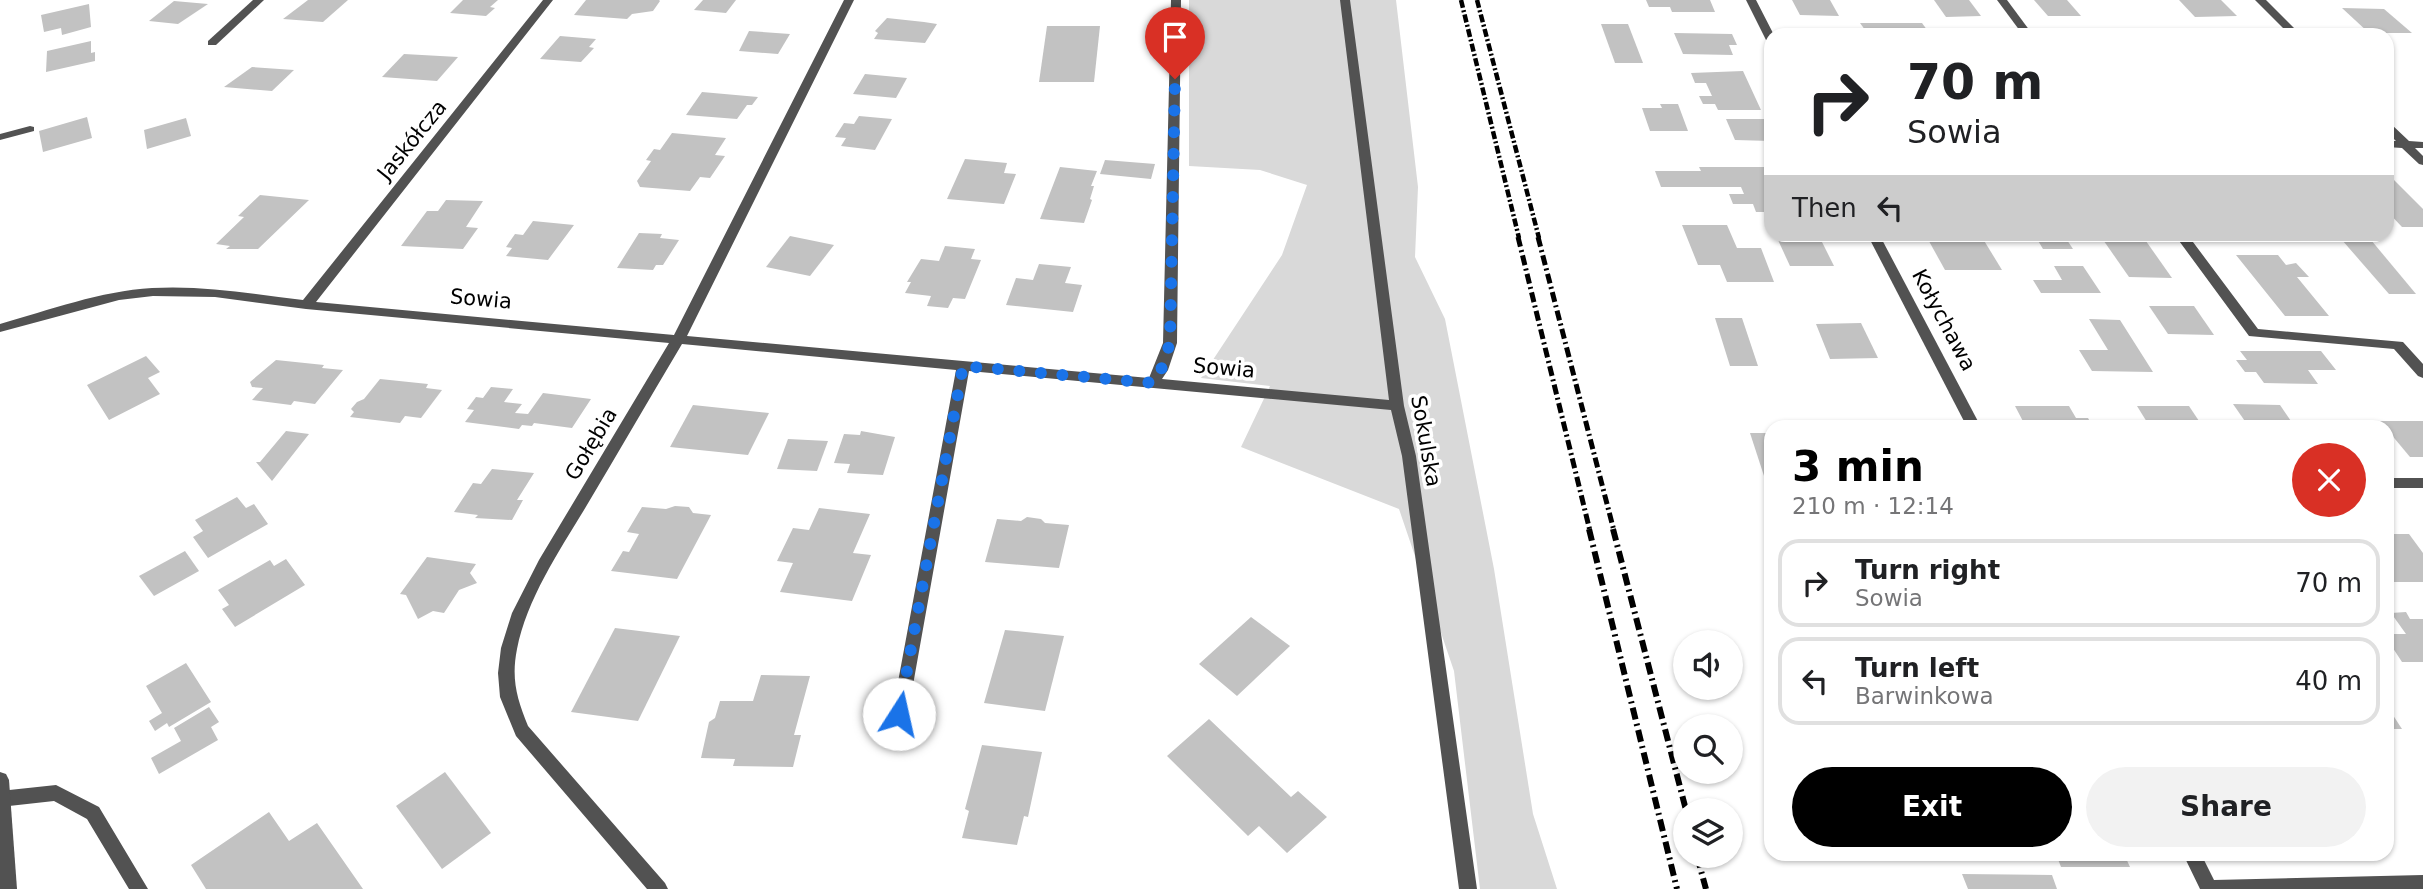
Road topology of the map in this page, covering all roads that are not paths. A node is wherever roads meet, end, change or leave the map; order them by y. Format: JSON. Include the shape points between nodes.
{"nodes":[{"id":1,"x":259,"y":0,"type":"edge"},
{"id":2,"x":548,"y":0,"type":"edge"},
{"id":3,"x":849,"y":0,"type":"edge"},
{"id":4,"x":1176,"y":0,"type":"edge"},
{"id":5,"x":1345,"y":0,"type":"edge"},
{"id":6,"x":1751,"y":0,"type":"edge"},
{"id":7,"x":2001,"y":0,"type":"edge"},
{"id":8,"x":2260,"y":0,"type":"edge"},
{"id":9,"x":1765,"y":28,"type":"edge"},
{"id":10,"x":2023,"y":28,"type":"edge"},
{"id":11,"x":2288,"y":28,"type":"edge"},
{"id":12,"x":212,"y":43,"type":"dead end"},
{"id":13,"x":30,"y":129,"type":"dead end"},
{"id":14,"x":2394,"y":133,"type":"edge"},
{"id":15,"x":0,"y":137,"type":"edge"},
{"id":16,"x":2394,"y":144,"type":"edge"},
{"id":17,"x":2405,"y":145,"type":"junction"},
{"id":18,"x":2423,"y":145,"type":"edge"},
{"id":19,"x":2423,"y":162,"type":"edge"},
{"id":20,"x":1877,"y":242,"type":"edge"},
{"id":21,"x":2186,"y":242,"type":"edge"},
{"id":22,"x":306,"y":305,"type":"junction"},
{"id":23,"x":0,"y":328,"type":"edge"},
{"id":24,"x":678,"y":338,"type":"junction"},
{"id":25,"x":963,"y":366,"type":"junction"},
{"id":26,"x":2423,"y":373,"type":"edge"},
{"id":27,"x":1153,"y":383,"type":"junction"},
{"id":28,"x":1397,"y":406,"type":"junction"},
{"id":29,"x":1970,"y":420,"type":"edge"},
{"id":30,"x":2423,"y":482,"type":"edge"},
{"id":31,"x":2394,"y":483,"type":"edge"},
{"id":32,"x":894,"y":741,"type":"dead end"},
{"id":33,"x":0,"y":780,"type":"edge"},
{"id":34,"x":1,"y":799,"type":"edge"},
{"id":35,"x":2195,"y":861,"type":"edge"},
{"id":36,"x":2423,"y":884,"type":"edge"},
{"id":37,"x":8,"y":889,"type":"edge"},
{"id":38,"x":139,"y":889,"type":"edge"},
{"id":39,"x":659,"y":889,"type":"edge"},
{"id":40,"x":1468,"y":889,"type":"edge"},
{"id":41,"x":2209,"y":889,"type":"edge"}],
"edges":[{"from":1,"to":12,"type":"street"},
{"from":2,"to":22,"type":"street","name":"Jaskółcza"},
{"from":3,"to":24,"type":"street","name":"Gołębia"},
{"from":4,"to":27,"type":"street","via":[[1170,343]]},
{"from":5,"to":28,"type":"street","name":"Sokulska"},
{"from":6,"to":9,"type":"street"},
{"from":7,"to":10,"type":"street"},
{"from":8,"to":11,"type":"street"},
{"from":13,"to":15,"type":"street"},
{"from":14,"to":17,"type":"street"},
{"from":16,"to":17,"type":"street"},
{"from":17,"to":18,"type":"street"},
{"from":17,"to":19,"type":"street"},
{"from":20,"to":29,"type":"street","name":"Kołychawa"},
{"from":21,"to":26,"type":"street","via":[[2254,333],[2398,345]]},
{"from":22,"to":23,"type":"street","name":"Sowia","via":[[215,293],[153,292]]},
{"from":22,"to":24,"type":"street","name":"Sowia"},
{"from":24,"to":25,"type":"street","name":"Sowia"},
{"from":24,"to":39,"type":"street","name":"Gołębia","via":[[544,564],[520,613],[506,673],[508,697],[522,731]]},
{"from":25,"to":27,"type":"street","name":"Sowia"},
{"from":25,"to":32,"type":"street"},
{"from":27,"to":28,"type":"street","name":"Sowia"},
{"from":28,"to":40,"type":"street","name":"Sokulska","via":[[1409,456]]},
{"from":30,"to":31,"type":"street"},
{"from":33,"to":34,"type":"street"},
{"from":34,"to":37,"type":"street"},
{"from":34,"to":38,"type":"street","via":[[56,793],[93,813]]},
{"from":35,"to":41,"type":"street"},
{"from":36,"to":41,"type":"street"}]}
